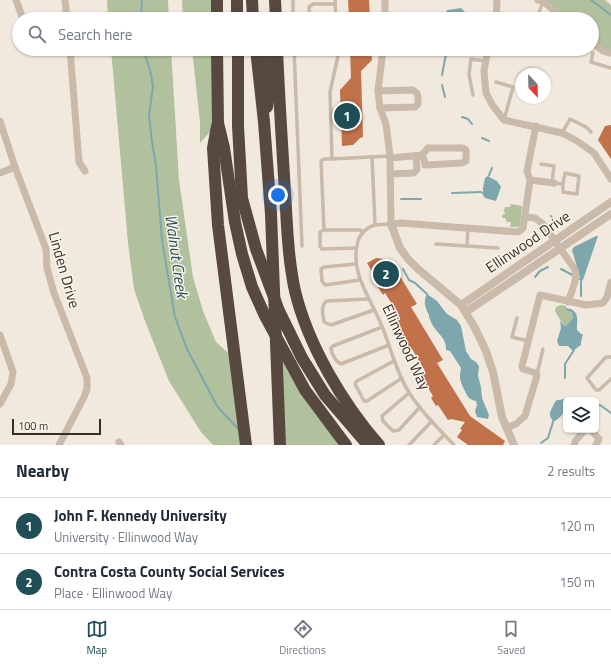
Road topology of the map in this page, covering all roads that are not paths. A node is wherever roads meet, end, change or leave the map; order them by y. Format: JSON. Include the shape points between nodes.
{"nodes":[{"id":1,"x":16,"y":0,"type":"edge"},
{"id":2,"x":65,"y":0,"type":"edge"},
{"id":3,"x":217,"y":0,"type":"edge"},
{"id":4,"x":237,"y":0,"type":"edge"},
{"id":5,"x":252,"y":0,"type":"edge"},
{"id":6,"x":267,"y":0,"type":"edge"},
{"id":7,"x":275,"y":0,"type":"edge"},
{"id":8,"x":293,"y":0,"type":"edge"},
{"id":9,"x":385,"y":0,"type":"edge"},
{"id":10,"x":497,"y":0,"type":"edge"},
{"id":11,"x":545,"y":1,"type":"edge"},
{"id":12,"x":335,"y":2,"type":"edge"},
{"id":13,"x":21,"y":12,"type":"edge"},
{"id":14,"x":66,"y":12,"type":"edge"},
{"id":15,"x":217,"y":12,"type":"edge"},
{"id":16,"x":237,"y":12,"type":"edge"},
{"id":17,"x":253,"y":12,"type":"edge"},
{"id":18,"x":268,"y":12,"type":"edge"},
{"id":19,"x":276,"y":12,"type":"edge"},
{"id":20,"x":293,"y":12,"type":"edge"},
{"id":21,"x":309,"y":12,"type":"edge"},
{"id":22,"x":336,"y":12,"type":"edge"},
{"id":23,"x":385,"y":12,"type":"edge"},
{"id":24,"x":496,"y":12,"type":"edge"},
{"id":25,"x":540,"y":12,"type":"edge"},
{"id":26,"x":557,"y":12,"type":"edge"},
{"id":27,"x":599,"y":47,"type":"edge"},
{"id":28,"x":611,"y":53,"type":"edge"},
{"id":29,"x":71,"y":56,"type":"edge"},
{"id":30,"x":218,"y":56,"type":"edge"},
{"id":31,"x":238,"y":56,"type":"edge"},
{"id":32,"x":257,"y":56,"type":"edge"},
{"id":33,"x":268,"y":56,"type":"edge"},
{"id":34,"x":277,"y":56,"type":"edge"},
{"id":35,"x":294,"y":56,"type":"edge"},
{"id":36,"x":338,"y":56,"type":"edge"},
{"id":37,"x":382,"y":56,"type":"edge"},
{"id":38,"x":487,"y":56,"type":"edge"},
{"id":39,"x":592,"y":56,"type":"edge"},
{"id":40,"x":486,"y":61,"type":"junction"},
{"id":41,"x":611,"y":68,"type":"edge"},
{"id":42,"x":496,"y":82,"type":"dead end"},
{"id":43,"x":378,"y":91,"type":"junction"},
{"id":44,"x":473,"y":95,"type":"dead end"},
{"id":45,"x":380,"y":108,"type":"junction"},
{"id":46,"x":504,"y":120,"type":"junction"},
{"id":47,"x":0,"y":121,"type":"edge"},
{"id":48,"x":264,"y":122,"type":"junction"},
{"id":49,"x":218,"y":123,"type":"junction"},
{"id":50,"x":536,"y":126,"type":"junction"},
{"id":51,"x":592,"y":132,"type":"dead end"},
{"id":52,"x":562,"y":133,"type":"junction"},
{"id":53,"x":419,"y":156,"type":"junction"},
{"id":54,"x":372,"y":157,"type":"junction"},
{"id":55,"x":390,"y":157,"type":"junction"},
{"id":56,"x":332,"y":159,"type":"junction"},
{"id":57,"x":541,"y":164,"type":"dead end"},
{"id":58,"x":15,"y":167,"type":"junction"},
{"id":59,"x":85,"y":171,"type":"dead end"},
{"id":60,"x":0,"y":173,"type":"edge"},
{"id":61,"x":390,"y":174,"type":"junction"},
{"id":62,"x":611,"y":179,"type":"edge"},
{"id":63,"x":530,"y":180,"type":"junction"},
{"id":64,"x":553,"y":183,"type":"junction"},
{"id":65,"x":564,"y":184,"type":"junction"},
{"id":66,"x":611,"y":202,"type":"edge"},
{"id":67,"x":611,"y":214,"type":"edge"},
{"id":68,"x":525,"y":217,"type":"junction"},
{"id":69,"x":391,"y":224,"type":"junction"},
{"id":70,"x":375,"y":225,"type":"junction"},
{"id":71,"x":468,"y":228,"type":"junction"},
{"id":72,"x":324,"y":230,"type":"junction"},
{"id":73,"x":363,"y":232,"type":"junction"},
{"id":74,"x":555,"y":241,"type":"junction"},
{"id":75,"x":436,"y":244,"type":"dead end"},
{"id":76,"x":302,"y":246,"type":"dead end"},
{"id":77,"x":467,"y":246,"type":"junction"},
{"id":78,"x":356,"y":248,"type":"junction"},
{"id":79,"x":498,"y":248,"type":"dead end"},
{"id":80,"x":560,"y":248,"type":"junction"},
{"id":81,"x":356,"y":264,"type":"junction"},
{"id":82,"x":360,"y":280,"type":"junction"},
{"id":83,"x":611,"y":282,"type":"edge"},
{"id":84,"x":368,"y":299,"type":"junction"},
{"id":85,"x":568,"y":302,"type":"junction"},
{"id":86,"x":461,"y":305,"type":"junction"},
{"id":87,"x":374,"y":310,"type":"junction"},
{"id":88,"x":466,"y":312,"type":"junction"},
{"id":89,"x":517,"y":318,"type":"dead end"},
{"id":90,"x":382,"y":327,"type":"junction"},
{"id":91,"x":0,"y":335,"type":"edge"},
{"id":92,"x":528,"y":341,"type":"junction"},
{"id":93,"x":389,"y":345,"type":"junction"},
{"id":94,"x":543,"y":349,"type":"dead end"},
{"id":95,"x":611,"y":357,"type":"edge"},
{"id":96,"x":394,"y":360,"type":"junction"},
{"id":97,"x":537,"y":375,"type":"junction"},
{"id":98,"x":402,"y":378,"type":"junction"},
{"id":99,"x":611,"y":379,"type":"edge"},
{"id":100,"x":409,"y":393,"type":"junction"},
{"id":101,"x":0,"y":403,"type":"edge"},
{"id":102,"x":420,"y":406,"type":"junction"},
{"id":103,"x":432,"y":421,"type":"junction"},
{"id":104,"x":506,"y":428,"type":"junction"},
{"id":105,"x":444,"y":435,"type":"junction"},
{"id":106,"x":59,"y":445,"type":"edge"},
{"id":107,"x":246,"y":445,"type":"edge"},
{"id":108,"x":280,"y":445,"type":"edge"},
{"id":109,"x":346,"y":445,"type":"edge"},
{"id":110,"x":368,"y":445,"type":"edge"},
{"id":111,"x":379,"y":445,"type":"edge"},
{"id":112,"x":409,"y":445,"type":"edge"},
{"id":113,"x":434,"y":445,"type":"edge"},
{"id":114,"x":454,"y":445,"type":"edge"},
{"id":115,"x":514,"y":445,"type":"edge"},
{"id":116,"x":574,"y":445,"type":"edge"},
{"id":117,"x":596,"y":445,"type":"edge"}],
"edges":[{"from":1,"to":13,"type":"street"},
{"from":2,"to":14,"type":"street"},
{"from":3,"to":15,"type":"highway"},
{"from":4,"to":16,"type":"highway"},
{"from":5,"to":17,"type":"highway"},
{"from":6,"to":18,"type":"highway"},
{"from":7,"to":19,"type":"highway"},
{"from":8,"to":20,"type":"lane"},
{"from":9,"to":23,"type":"street"},
{"from":10,"to":24,"type":"street"},
{"from":11,"to":25,"type":"lane"},
{"from":11,"to":26,"type":"street"},
{"from":12,"to":21,"type":"lane","via":[[313,4],[309,7]]},
{"from":12,"to":22,"type":"lane"},
{"from":27,"to":28,"type":"street"},
{"from":29,"to":59,"type":"street","via":[[79,162]]},
{"from":30,"to":49,"type":"highway"},
{"from":31,"to":110,"type":"highway","via":[[242,198],[256,249],[279,311],[302,358],[325,395]]},
{"from":32,"to":48,"type":"highway"},
{"from":33,"to":48,"type":"highway","via":[[269,95]]},
{"from":34,"to":111,"type":"highway","via":[[288,251],[296,292],[304,319],[330,377],[348,407]]},
{"from":35,"to":76,"type":"lane"},
{"from":36,"to":56,"type":"lane","via":[[330,92]]},
{"from":37,"to":43,"type":"street"},
{"from":38,"to":40,"type":"street"},
{"from":39,"to":41,"type":"lane","via":[[591,62]]},
{"from":40,"to":44,"type":"lane","via":[[471,59],[469,74]]},
{"from":40,"to":46,"type":"street","via":[[486,93]]},
{"from":42,"to":46,"type":"lane","via":[[513,87]]},
{"from":43,"to":45,"type":"street"},
{"from":43,"to":45,"type":"street","via":[[412,90],[418,94],[418,104],[415,107]]},
{"from":45,"to":55,"type":"street","via":[[386,124]]},
{"from":46,"to":50,"type":"street"},
{"from":47,"to":58,"type":"street","name":"Linden Drive"},
{"from":48,"to":108,"type":"highway","bridge":true,"via":[[271,214]]},
{"from":49,"to":107,"type":"highway","via":[[213,148],[216,202]]},
{"from":49,"to":109,"type":"highway","via":[[242,254],[258,301],[305,390]]},
{"from":50,"to":52,"type":"street"},
{"from":50,"to":63,"type":"street","via":[[527,171]]},
{"from":51,"to":52,"type":"lane","via":[[570,119]]},
{"from":52,"to":62,"type":"street","via":[[594,153]]},
{"from":53,"to":53,"type":"street","via":[[428,148],[466,150],[466,161],[462,164],[425,165],[424,159]]},
{"from":53,"to":55,"type":"street"},
{"from":53,"to":61,"type":"street","via":[[414,173]]},
{"from":54,"to":55,"type":"lane"},
{"from":54,"to":56,"type":"lane"},
{"from":54,"to":70,"type":"lane"},
{"from":55,"to":61,"type":"street"},
{"from":56,"to":72,"type":"lane","via":[[324,159],[321,163]]},
{"from":57,"to":64,"type":"lane","via":[[554,166]]},
{"from":58,"to":60,"type":"street"},
{"from":58,"to":106,"type":"street","name":"Linden Drive","via":[[46,249],[47,268],[54,293],[86,378],[87,389],[84,397]]},
{"from":61,"to":69,"type":"street"},
{"from":63,"to":64,"type":"street"},
{"from":63,"to":68,"type":"street"},
{"from":64,"to":65,"type":"lane"},
{"from":65,"to":65,"type":"lane","via":[[563,192],[577,194],[579,176],[565,174]]},
{"from":66,"to":74,"type":"street","name":"Ellinwood Drive"},
{"from":67,"to":80,"type":"street","name":"Ellinwood Drive"},
{"from":68,"to":71,"type":"street","via":[[518,232]]},
{"from":68,"to":74,"type":"street","via":[[535,218],[543,224]]},
{"from":69,"to":70,"type":"lane"},
{"from":69,"to":71,"type":"street"},
{"from":69,"to":86,"type":"street","via":[[400,248],[408,259]]},
{"from":70,"to":73,"type":"lane"},
{"from":71,"to":77,"type":"lane"},
{"from":72,"to":73,"type":"lane"},
{"from":72,"to":78,"type":"lane","via":[[320,232],[322,249]]},
{"from":73,"to":78,"type":"lane","name":"Ellinwood Way"},
{"from":74,"to":80,"type":"street"},
{"from":74,"to":86,"type":"street","name":"Ellinwood Drive"},
{"from":75,"to":77,"type":"lane"},
{"from":77,"to":79,"type":"lane"},
{"from":78,"to":81,"type":"lane","name":"Ellinwood Way"},
{"from":80,"to":85,"type":"street","via":[[576,272]]},
{"from":80,"to":88,"type":"street","name":"Ellinwood Drive"},
{"from":81,"to":82,"type":"lane","name":"Ellinwood Way"},
{"from":81,"to":82,"type":"lane","via":[[324,267],[321,269],[322,281],[325,285]]},
{"from":82,"to":84,"type":"lane","name":"Ellinwood Way"},
{"from":83,"to":85,"type":"street","via":[[603,303],[586,305]]},
{"from":84,"to":87,"type":"lane","name":"Ellinwood Way"},
{"from":84,"to":87,"type":"lane","via":[[324,302],[324,322],[331,325]]},
{"from":85,"to":92,"type":"street","via":[[540,295]]},
{"from":86,"to":88,"type":"street"},
{"from":87,"to":90,"type":"lane","name":"Ellinwood Way"},
{"from":88,"to":104,"type":"street","via":[[486,350]]},
{"from":89,"to":92,"type":"lane","via":[[512,337]]},
{"from":90,"to":93,"type":"lane","name":"Ellinwood Way"},
{"from":90,"to":93,"type":"lane","via":[[333,346],[331,351],[341,364]]},
{"from":91,"to":101,"type":"street","via":[[13,372],[11,384]]},
{"from":92,"to":97,"type":"street","via":[[522,366],[523,369]]},
{"from":93,"to":96,"type":"lane","name":"Ellinwood Way"},
{"from":94,"to":97,"type":"lane"},
{"from":95,"to":99,"type":"lane","via":[[606,357],[586,378],[596,390]]},
{"from":96,"to":98,"type":"lane","name":"Ellinwood Way"},
{"from":96,"to":98,"type":"lane","via":[[357,381],[356,387],[364,401],[367,401]]},
{"from":97,"to":104,"type":"street","via":[[525,416]]},
{"from":98,"to":100,"type":"lane","name":"Ellinwood Way"},
{"from":100,"to":102,"type":"lane","name":"Ellinwood Way"},
{"from":100,"to":102,"type":"lane","via":[[382,416],[383,421],[396,432]]},
{"from":102,"to":103,"type":"lane","name":"Ellinwood Way"},
{"from":103,"to":105,"type":"lane","name":"Ellinwood Way"},
{"from":103,"to":112,"type":"lane"},
{"from":104,"to":115,"type":"street"},
{"from":105,"to":113,"type":"lane"},
{"from":105,"to":114,"type":"lane","name":"Ellinwood Way"},
{"from":116,"to":117,"type":"street","via":[[585,430],[591,430],[599,440]]}]}
